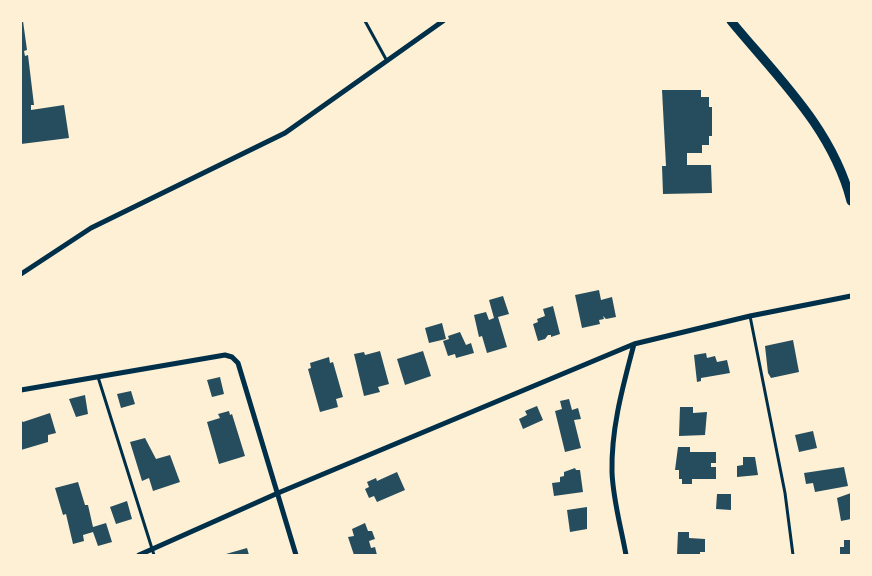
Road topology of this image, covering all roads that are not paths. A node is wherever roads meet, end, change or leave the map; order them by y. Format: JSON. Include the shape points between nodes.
{"nodes":[{"id":1,"x":365,"y":21,"type":"edge"},
{"id":2,"x":731,"y":21,"type":"edge"},
{"id":3,"x":441,"y":22,"type":"edge"},
{"id":4,"x":387,"y":61,"type":"junction"},
{"id":5,"x":851,"y":201,"type":"edge"},
{"id":6,"x":21,"y":274,"type":"edge"},
{"id":7,"x":851,"y":296,"type":"edge"},
{"id":8,"x":750,"y":316,"type":"junction"},
{"id":9,"x":634,"y":344,"type":"junction"},
{"id":10,"x":98,"y":377,"type":"junction"},
{"id":11,"x":21,"y":390,"type":"edge"},
{"id":12,"x":278,"y":493,"type":"junction"},
{"id":13,"x":153,"y":552,"type":"edge"},
{"id":14,"x":139,"y":555,"type":"edge"},
{"id":15,"x":296,"y":555,"type":"edge"},
{"id":16,"x":626,"y":555,"type":"edge"},
{"id":17,"x":793,"y":555,"type":"edge"}],
"edges":[{"from":1,"to":4,"type":"lane"},
{"from":2,"to":5,"type":"street","via":[[822,131],[839,164]]},
{"from":3,"to":4,"type":"street"},
{"from":4,"to":6,"type":"street","via":[[284,134],[98,224]]},
{"from":7,"to":8,"type":"street"},
{"from":8,"to":9,"type":"street"},
{"from":8,"to":17,"type":"lane","via":[[785,493]]},
{"from":9,"to":12,"type":"street"},
{"from":9,"to":16,"type":"street","via":[[612,444],[612,474]]},
{"from":10,"to":11,"type":"street"},
{"from":10,"to":12,"type":"street","via":[[225,355],[232,357],[238,363]]},
{"from":10,"to":13,"type":"lane"},
{"from":12,"to":13,"type":"street"},
{"from":12,"to":15,"type":"street"},
{"from":13,"to":14,"type":"street"}]}
